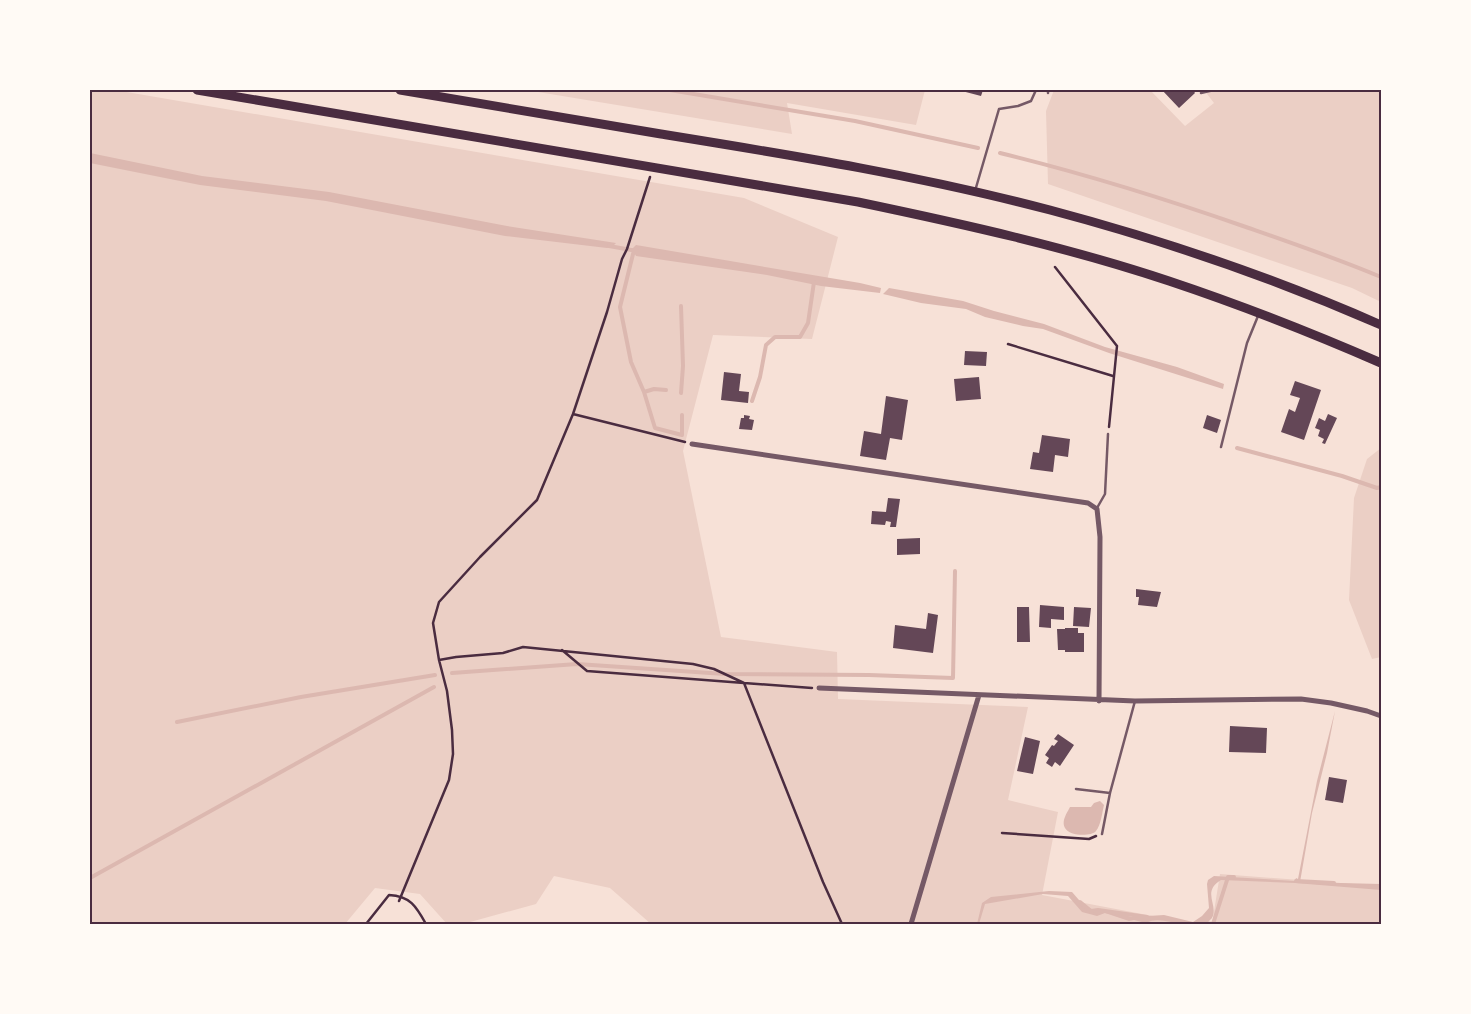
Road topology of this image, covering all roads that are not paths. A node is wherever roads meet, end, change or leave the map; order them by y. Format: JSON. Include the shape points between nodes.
{"nodes":[{"id":1,"x":197,"y":90,"type":"edge"},
{"id":2,"x":400,"y":90,"type":"edge"},
{"id":3,"x":1036,"y":90,"type":"edge"},
{"id":4,"x":1214,"y":90,"type":"edge"},
{"id":5,"x":1202,"y":93,"type":"dead end"},
{"id":6,"x":975,"y":192,"type":"junction"},
{"id":7,"x":1260,"y":313,"type":"junction"},
{"id":8,"x":1381,"y":325,"type":"edge"},
{"id":9,"x":1381,"y":363,"type":"edge"},
{"id":10,"x":1108,"y":434,"type":"road end"},
{"id":11,"x":692,"y":444,"type":"road end"},
{"id":12,"x":1221,"y":447,"type":"dead end"},
{"id":13,"x":1097,"y":509,"type":"junction"},
{"id":14,"x":819,"y":688,"type":"road end"},
{"id":15,"x":979,"y":695,"type":"junction"},
{"id":16,"x":1099,"y":700,"type":"junction"},
{"id":17,"x":1135,"y":701,"type":"junction"},
{"id":18,"x":1381,"y":716,"type":"edge"},
{"id":19,"x":1076,"y":789,"type":"dead end"},
{"id":20,"x":1110,"y":793,"type":"junction"},
{"id":21,"x":1102,"y":834,"type":"road end"},
{"id":22,"x":911,"y":924,"type":"edge"}],
"edges":[{"from":1,"to":7,"type":"highway","via":[[858,202],[963,224],[1168,280]]},
{"from":2,"to":6,"type":"highway","via":[[762,150]]},
{"from":3,"to":6,"type":"lane","via":[[1031,101],[999,109]]},
{"from":4,"to":5,"type":"lane"},
{"from":6,"to":8,"type":"highway","via":[[1185,250],[1273,280]]},
{"from":7,"to":9,"type":"highway"},
{"from":7,"to":12,"type":"lane","via":[[1247,343]]},
{"from":10,"to":13,"type":"lane","via":[[1105,494]]},
{"from":11,"to":13,"type":"street","via":[[1074,500]]},
{"from":13,"to":16,"type":"street","via":[[1100,537]]},
{"from":14,"to":15,"type":"street"},
{"from":15,"to":16,"type":"street"},
{"from":15,"to":22,"type":"street"},
{"from":16,"to":17,"type":"street"},
{"from":17,"to":18,"type":"street","via":[[1301,699]]},
{"from":17,"to":20,"type":"lane"},
{"from":19,"to":20,"type":"lane"},
{"from":20,"to":21,"type":"lane"}]}
